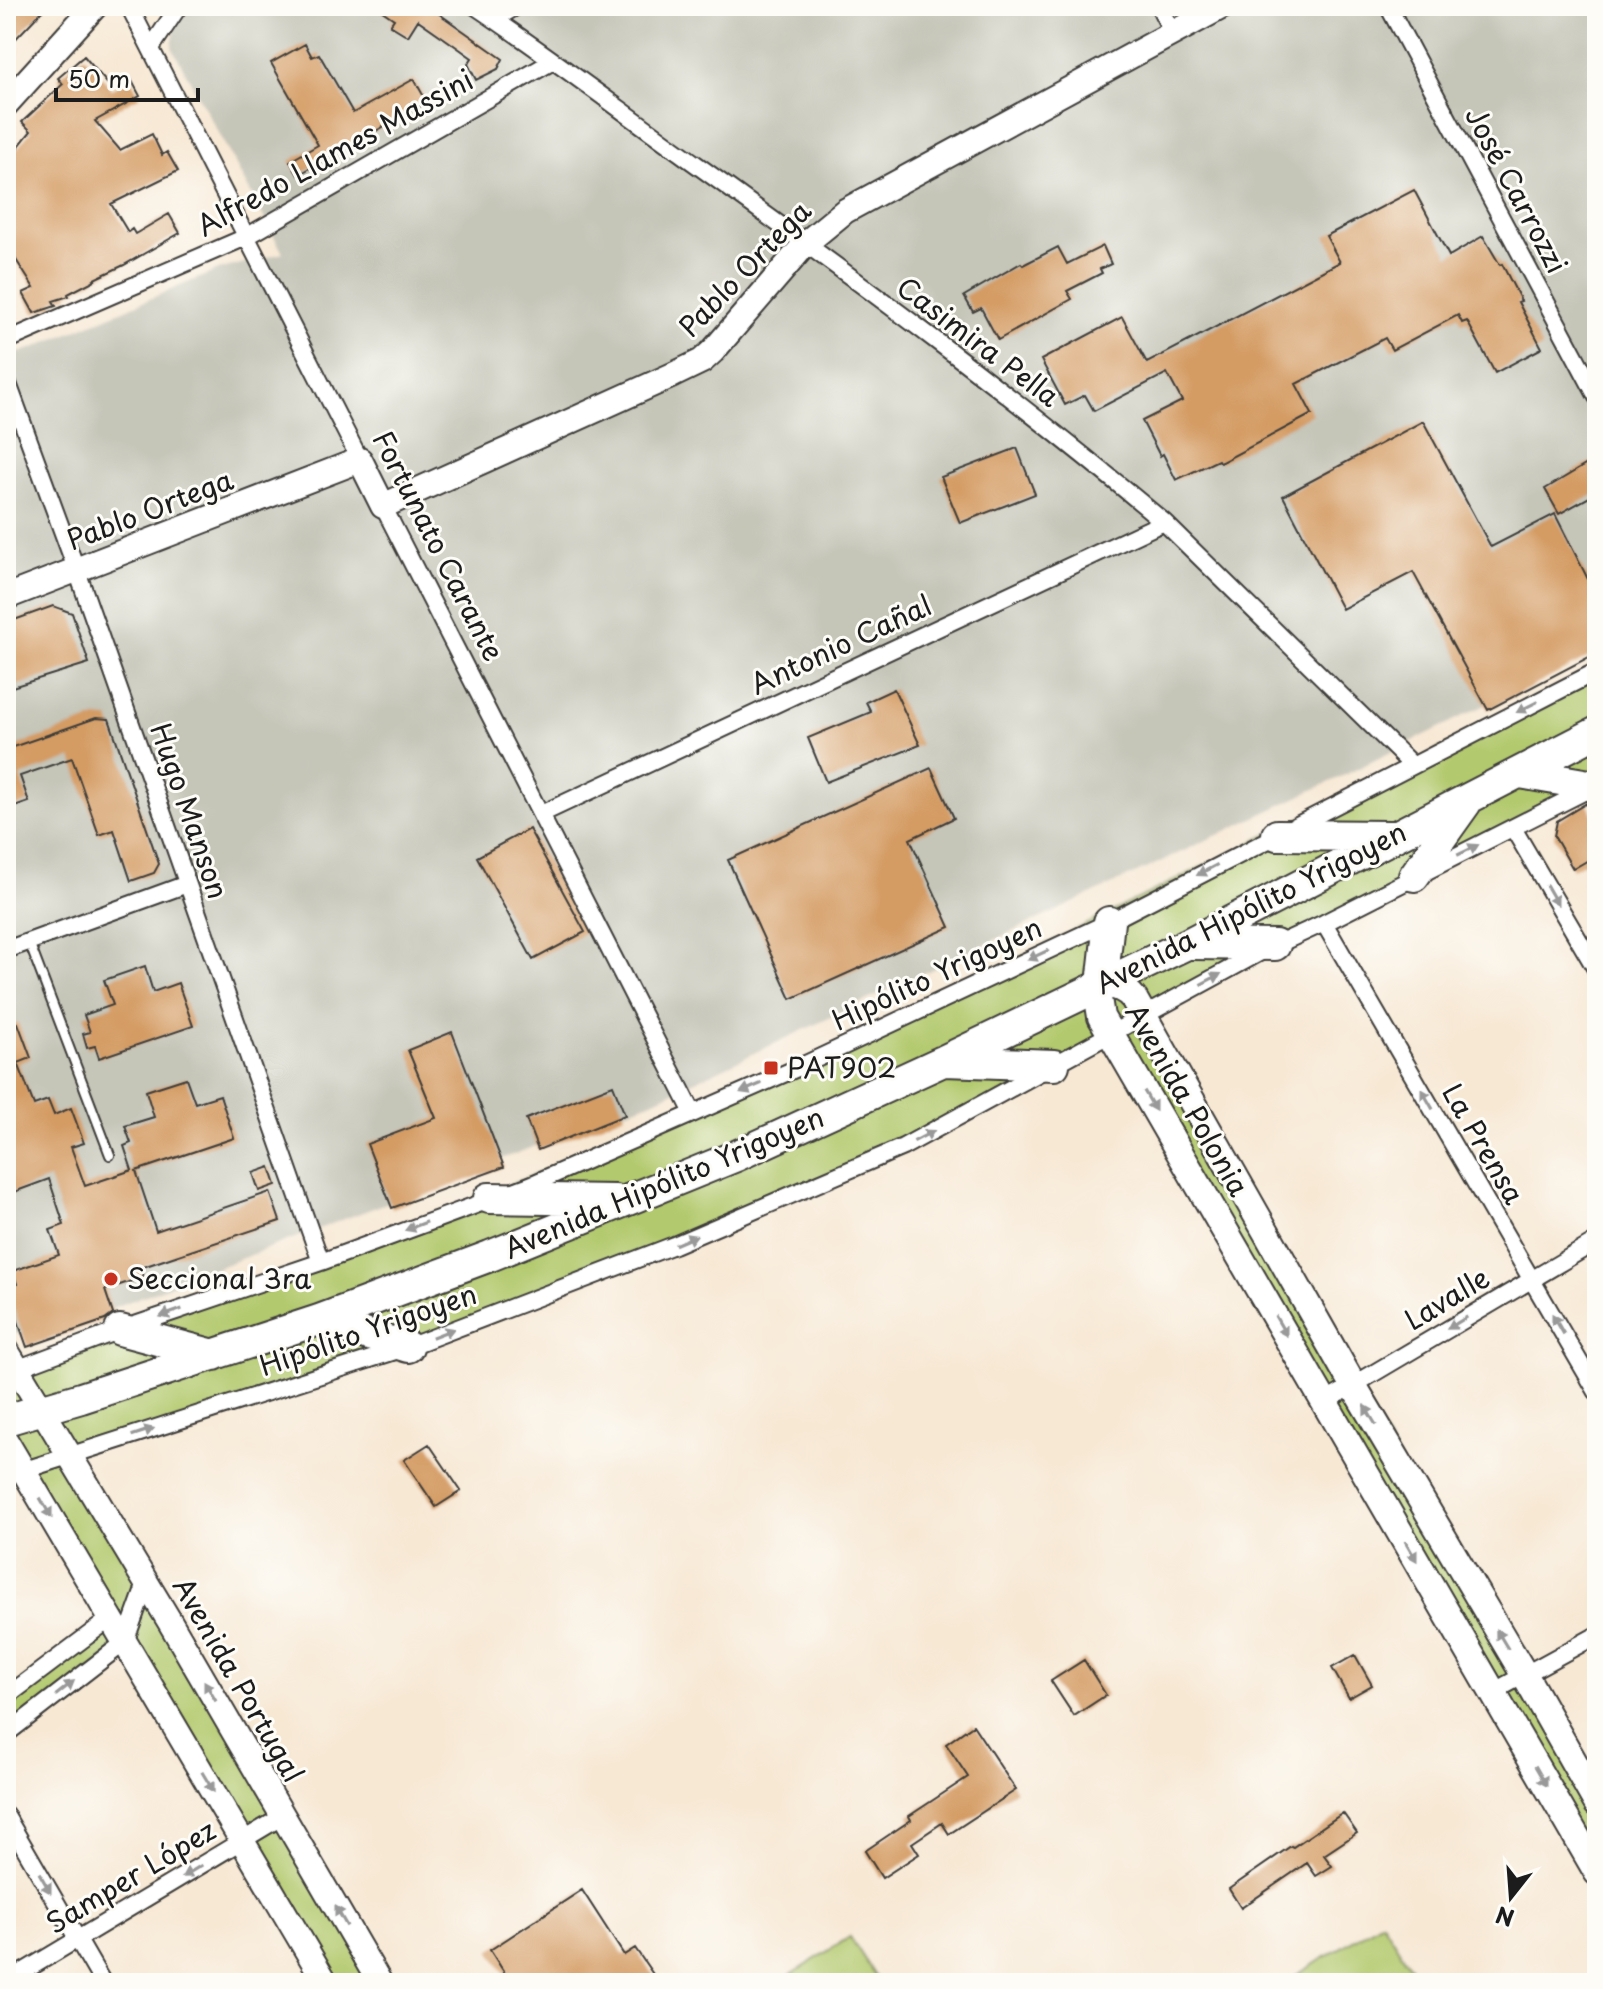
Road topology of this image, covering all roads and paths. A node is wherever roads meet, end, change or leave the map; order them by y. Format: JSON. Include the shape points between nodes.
{"nodes":[{"id":1,"x":95,"y":6,"type":"edge"},
{"id":2,"x":129,"y":6,"type":"edge"},
{"id":3,"x":179,"y":6,"type":"edge"},
{"id":4,"x":475,"y":6,"type":"edge"},
{"id":5,"x":517,"y":6,"type":"edge"},
{"id":6,"x":1159,"y":6,"type":"edge"},
{"id":7,"x":1223,"y":6,"type":"edge"},
{"id":8,"x":1388,"y":6,"type":"edge"},
{"id":9,"x":495,"y":19,"type":"junction"},
{"id":10,"x":1172,"y":32,"type":"junction"},
{"id":11,"x":151,"y":48,"type":"junction"},
{"id":12,"x":553,"y":61,"type":"junction"},
{"id":13,"x":6,"y":104,"type":"edge"},
{"id":14,"x":246,"y":237,"type":"junction"},
{"id":15,"x":806,"y":243,"type":"junction"},
{"id":16,"x":6,"y":341,"type":"edge"},
{"id":17,"x":6,"y":378,"type":"edge"},
{"id":18,"x":1597,"y":397,"type":"edge"},
{"id":19,"x":360,"y":460,"type":"junction"},
{"id":20,"x":383,"y":506,"type":"junction"},
{"id":21,"x":1164,"y":522,"type":"junction"},
{"id":22,"x":77,"y":571,"type":"junction"},
{"id":23,"x":6,"y":597,"type":"edge"},
{"id":24,"x":1597,"y":671,"type":"edge"},
{"id":25,"x":1597,"y":732,"type":"edge"},
{"id":26,"x":1412,"y":765,"type":"junction"},
{"id":27,"x":1520,"y":773,"type":"junction"},
{"id":28,"x":1596,"y":785,"type":"edge"},
{"id":29,"x":1469,"y":798,"type":"junction"},
{"id":30,"x":541,"y":814,"type":"junction"},
{"id":31,"x":1513,"y":828,"type":"junction"},
{"id":32,"x":1277,"y":835,"type":"junction"},
{"id":33,"x":1396,"y":836,"type":"junction"},
{"id":34,"x":1414,"y":876,"type":"junction"},
{"id":35,"x":187,"y":884,"type":"junction"},
{"id":36,"x":1109,"y":922,"type":"junction"},
{"id":37,"x":1324,"y":923,"type":"junction"},
{"id":38,"x":29,"y":942,"type":"junction"},
{"id":39,"x":1187,"y":944,"type":"junction"},
{"id":40,"x":1275,"y":945,"type":"junction"},
{"id":41,"x":6,"y":950,"type":"edge"},
{"id":42,"x":1597,"y":971,"type":"edge"},
{"id":43,"x":1102,"y":984,"type":"junction"},
{"id":44,"x":1142,"y":1016,"type":"junction"},
{"id":45,"x":1111,"y":1034,"type":"junction"},
{"id":46,"x":943,"y":1061,"type":"junction"},
{"id":47,"x":1054,"y":1065,"type":"junction"},
{"id":48,"x":693,"y":1113,"type":"junction"},
{"id":49,"x":110,"y":1155,"type":"dead end"},
{"id":50,"x":489,"y":1198,"type":"junction"},
{"id":51,"x":629,"y":1201,"type":"junction"},
{"id":52,"x":1597,"y":1241,"type":"edge"},
{"id":53,"x":321,"y":1262,"type":"junction"},
{"id":54,"x":1532,"y":1278,"type":"junction"},
{"id":55,"x":319,"y":1320,"type":"junction"},
{"id":56,"x":120,"y":1330,"type":"junction"},
{"id":57,"x":408,"y":1347,"type":"junction"},
{"id":58,"x":214,"y":1355,"type":"junction"},
{"id":59,"x":10,"y":1364,"type":"edge"},
{"id":60,"x":1353,"y":1385,"type":"junction"},
{"id":61,"x":1597,"y":1392,"type":"edge"},
{"id":62,"x":1325,"y":1402,"type":"junction"},
{"id":63,"x":42,"y":1410,"type":"junction"},
{"id":64,"x":6,"y":1420,"type":"edge"},
{"id":65,"x":6,"y":1441,"type":"edge"},
{"id":66,"x":69,"y":1456,"type":"junction"},
{"id":67,"x":15,"y":1474,"type":"edge"},
{"id":68,"x":146,"y":1584,"type":"junction"},
{"id":69,"x":111,"y":1618,"type":"junction"},
{"id":70,"x":1597,"y":1635,"type":"edge"},
{"id":71,"x":125,"y":1642,"type":"junction"},
{"id":72,"x":1524,"y":1674,"type":"junction"},
{"id":73,"x":1493,"y":1692,"type":"junction"},
{"id":74,"x":6,"y":1697,"type":"edge"},
{"id":75,"x":6,"y":1734,"type":"edge"},
{"id":76,"x":1597,"y":1803,"type":"edge"},
{"id":77,"x":6,"y":1816,"type":"edge"},
{"id":78,"x":283,"y":1816,"type":"junction"},
{"id":79,"x":243,"y":1840,"type":"junction"},
{"id":80,"x":1597,"y":1872,"type":"edge"},
{"id":81,"x":78,"y":1940,"type":"junction"},
{"id":82,"x":6,"y":1982,"type":"edge"},
{"id":83,"x":103,"y":1983,"type":"edge"},
{"id":84,"x":326,"y":1983,"type":"edge"},
{"id":85,"x":380,"y":1983,"type":"edge"}],
"edges":[{"from":1,"to":13,"type":"main road"},
{"from":2,"to":11,"type":"street","name":"Fortunato Carante"},
{"from":3,"to":11,"type":"street"},
{"from":4,"to":9,"type":"street","name":"Casimira Pella"},
{"from":5,"to":9,"type":"street"},
{"from":6,"to":10,"type":"street"},
{"from":7,"to":10,"type":"main road","name":"Pablo Ortega"},
{"from":8,"to":18,"type":"street","name":"José Carrozzi"},
{"from":9,"to":12,"type":"street","name":"Casimira Pella"},
{"from":10,"to":15,"type":"main road","name":"Pablo Ortega","via":[[845,211]]},
{"from":11,"to":14,"type":"street","name":"Fortunato Carante"},
{"from":12,"to":14,"type":"street","name":"Alfredo Llames Massini"},
{"from":12,"to":15,"type":"street","name":"Casimira Pella"},
{"from":14,"to":16,"type":"street","name":"Alfredo Llames Massini"},
{"from":14,"to":19,"type":"street","name":"Fortunato Carante"},
{"from":15,"to":20,"type":"main road","name":"Pablo Ortega","via":[[702,361]]},
{"from":15,"to":21,"type":"street","name":"Casimira Pella"},
{"from":17,"to":22,"type":"street","name":"Hugo Manson"},
{"from":19,"to":20,"type":"main road","name":"Fortunato Carante"},
{"from":19,"to":22,"type":"main road","name":"Pablo Ortega"},
{"from":20,"to":30,"type":"street","name":"Fortunato Carante"},
{"from":21,"to":26,"type":"street","name":"Casimira Pella"},
{"from":21,"to":30,"type":"street","name":"Antonio Cañal"},
{"from":22,"to":23,"type":"main road","name":"Pablo Ortega"},
{"from":22,"to":35,"type":"street","name":"Hugo Manson"},
{"from":24,"to":26,"type":"street","name":"Hipólito Yrigoyen","one_way":true},
{"from":25,"to":27,"type":"highway","name":"Avenida Hipólito Yrigoyen"},
{"from":26,"to":32,"type":"street","name":"Hipólito Yrigoyen"},
{"from":27,"to":28,"type":"highway"},
{"from":27,"to":29,"type":"highway","name":"Avenida Hipólito Yrigoyen"},
{"from":28,"to":31,"type":"street","name":"Hipólito Yrigoyen"},
{"from":29,"to":33,"type":"highway","name":"Avenida Hipólito Yrigoyen"},
{"from":29,"to":34,"type":"highway"},
{"from":30,"to":48,"type":"street","name":"Fortunato Carante"},
{"from":34,"to":31,"type":"street","name":"Hipólito Yrigoyen","one_way":true},
{"from":31,"to":42,"type":"street","one_way":true},
{"from":32,"to":33,"type":"highway"},
{"from":32,"to":36,"type":"street","name":"Hipólito Yrigoyen","one_way":true},
{"from":33,"to":39,"type":"highway","name":"Avenida Hipólito Yrigoyen"},
{"from":34,"to":37,"type":"street","name":"Hipólito Yrigoyen"},
{"from":35,"to":38,"type":"street"},
{"from":35,"to":53,"type":"street","name":"Hugo Manson"},
{"from":36,"to":43,"type":"highway"},
{"from":36,"to":48,"type":"street","name":"Hipólito Yrigoyen","one_way":true},
{"from":37,"to":40,"type":"street","name":"Hipólito Yrigoyen"},
{"from":54,"to":37,"type":"street","name":"La Prensa","one_way":true},
{"from":38,"to":41,"type":"street"},
{"from":38,"to":49,"type":"lane"},
{"from":39,"to":40,"type":"highway"},
{"from":39,"to":43,"type":"highway","name":"Avenida Hipólito Yrigoyen"},
{"from":44,"to":40,"type":"street","name":"Hipólito Yrigoyen","one_way":true},
{"from":43,"to":44,"type":"main road","name":"Avenida Polonia","via":[[1129,993]]},
{"from":43,"to":45,"type":"main road","name":"Avenida Polonia","via":[[1099,1010]]},
{"from":43,"to":46,"type":"highway","name":"Avenida Hipólito Yrigoyen"},
{"from":44,"to":45,"type":"street","name":"Hipólito Yrigoyen"},
{"from":44,"to":60,"type":"main road","name":"Avenida Polonia"},
{"from":45,"to":47,"type":"street","name":"Hipólito Yrigoyen"},
{"from":45,"to":62,"type":"main road","name":"Avenida Polonia","one_way":true},
{"from":46,"to":47,"type":"highway"},
{"from":46,"to":51,"type":"highway","name":"Avenida Hipólito Yrigoyen"},
{"from":57,"to":47,"type":"street","name":"Hipólito Yrigoyen","one_way":true,"via":[[674,1245],[903,1147]]},
{"from":48,"to":50,"type":"street","name":"Hipólito Yrigoyen"},
{"from":50,"to":51,"type":"highway"},
{"from":50,"to":53,"type":"street","name":"Hipólito Yrigoyen","one_way":true},
{"from":51,"to":55,"type":"highway","name":"Avenida Hipólito Yrigoyen"},
{"from":52,"to":54,"type":"street","name":"Lavalle"},
{"from":53,"to":56,"type":"street","name":"Hipólito Yrigoyen","one_way":true},
{"from":54,"to":60,"type":"street","name":"Lavalle","one_way":true},
{"from":61,"to":54,"type":"street","name":"La Prensa","one_way":true},
{"from":55,"to":57,"type":"highway"},
{"from":55,"to":58,"type":"highway","name":"Avenida Hipólito Yrigoyen"},
{"from":56,"to":58,"type":"highway"},
{"from":56,"to":59,"type":"street","name":"Hipólito Yrigoyen"},
{"from":66,"to":57,"type":"street","name":"Hipólito Yrigoyen","one_way":true},
{"from":58,"to":63,"type":"highway","name":"Avenida Hipólito Yrigoyen"},
{"from":59,"to":63,"type":"main road","name":"Avenida Portugal"},
{"from":60,"to":62,"type":"street","name":"Lavalle"},
{"from":72,"to":60,"type":"main road","name":"Avenida Polonia","one_way":true},
{"from":62,"to":73,"type":"main road","name":"Avenida Polonia","one_way":true},
{"from":63,"to":64,"type":"highway","name":"Avenida Hipólito Yrigoyen"},
{"from":63,"to":66,"type":"main road","name":"Avenida Portugal"},
{"from":65,"to":67,"type":"main road"},
{"from":66,"to":67,"type":"street","name":"Hipólito Yrigoyen"},
{"from":66,"to":68,"type":"main road","name":"Avenida Portugal"},
{"from":67,"to":69,"type":"main road","one_way":true},
{"from":68,"to":71,"type":"street"},
{"from":78,"to":68,"type":"main road","name":"Avenida Portugal","one_way":true},
{"from":69,"to":71,"type":"main road"},
{"from":69,"to":74,"type":"street"},
{"from":70,"to":72,"type":"street"},
{"from":75,"to":71,"type":"street","one_way":true},
{"from":71,"to":79,"type":"main road","one_way":true},
{"from":72,"to":73,"type":"street"},
{"from":72,"to":76,"type":"main road","name":"Avenida Polonia"},
{"from":73,"to":80,"type":"main road","name":"Avenida Polonia","one_way":true},
{"from":77,"to":81,"type":"street","one_way":true},
{"from":78,"to":79,"type":"street","name":"Samper López"},
{"from":85,"to":78,"type":"main road","name":"Avenida Portugal","one_way":true},
{"from":79,"to":81,"type":"street","name":"Samper López","one_way":true},
{"from":79,"to":84,"type":"main road"},
{"from":81,"to":82,"type":"street","name":"Samper López"},
{"from":81,"to":83,"type":"street"}]}
